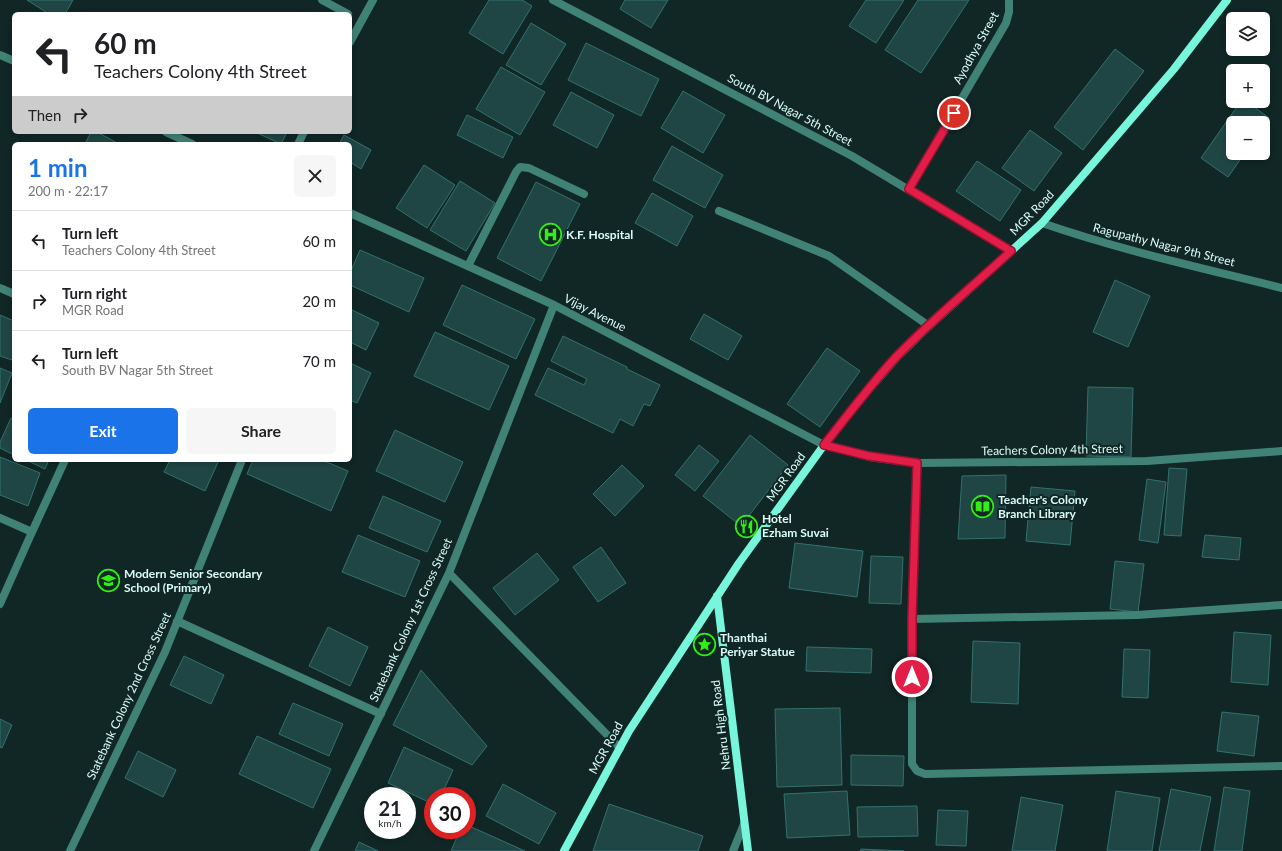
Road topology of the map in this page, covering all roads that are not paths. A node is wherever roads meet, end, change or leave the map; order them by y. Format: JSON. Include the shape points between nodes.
{"nodes":[{"id":1,"x":322,"y":0,"type":"edge"},
{"id":2,"x":373,"y":0,"type":"edge"},
{"id":3,"x":553,"y":0,"type":"edge"},
{"id":4,"x":1009,"y":0,"type":"edge"},
{"id":5,"x":1227,"y":0,"type":"edge"},
{"id":6,"x":345,"y":12,"type":"edge"},
{"id":7,"x":352,"y":16,"type":"edge"},
{"id":8,"x":361,"y":21,"type":"junction"},
{"id":9,"x":352,"y":38,"type":"edge"},
{"id":10,"x":0,"y":55,"type":"edge"},
{"id":11,"x":12,"y":60,"type":"edge"},
{"id":12,"x":170,"y":134,"type":"edge"},
{"id":13,"x":188,"y":142,"type":"edge"},
{"id":14,"x":909,"y":189,"type":"junction"},
{"id":15,"x":584,"y":194,"type":"dead end"},
{"id":16,"x":720,"y":211,"type":"dead end"},
{"id":17,"x":352,"y":214,"type":"edge"},
{"id":18,"x":1042,"y":223,"type":"junction"},
{"id":19,"x":1011,"y":251,"type":"junction"},
{"id":20,"x":468,"y":266,"type":"junction"},
{"id":21,"x":0,"y":288,"type":"edge"},
{"id":22,"x":1282,"y":288,"type":"edge"},
{"id":23,"x":12,"y":293,"type":"edge"},
{"id":24,"x":554,"y":305,"type":"junction"},
{"id":25,"x":929,"y":326,"type":"junction"},
{"id":26,"x":824,"y":445,"type":"junction"},
{"id":27,"x":1282,"y":450,"type":"edge"},
{"id":28,"x":64,"y":462,"type":"edge"},
{"id":29,"x":241,"y":462,"type":"edge"},
{"id":30,"x":917,"y":463,"type":"junction"},
{"id":31,"x":0,"y":518,"type":"edge"},
{"id":32,"x":32,"y":532,"type":"junction"},
{"id":33,"x":449,"y":573,"type":"junction"},
{"id":34,"x":717,"y":596,"type":"junction"},
{"id":35,"x":0,"y":604,"type":"edge"},
{"id":36,"x":1282,"y":606,"type":"edge"},
{"id":37,"x":912,"y":619,"type":"junction"},
{"id":38,"x":177,"y":621,"type":"junction"},
{"id":39,"x":381,"y":714,"type":"junction"},
{"id":40,"x":620,"y":748,"type":"junction"},
{"id":41,"x":1282,"y":766,"type":"edge"},
{"id":42,"x":744,"y":824,"type":"junction"},
{"id":43,"x":70,"y":851,"type":"edge"},
{"id":44,"x":314,"y":851,"type":"edge"},
{"id":45,"x":564,"y":851,"type":"edge"},
{"id":46,"x":733,"y":851,"type":"edge"},
{"id":47,"x":748,"y":851,"type":"edge"}],
"edges":[{"from":1,"to":6,"type":"street"},
{"from":2,"to":8,"type":"street"},
{"from":3,"to":14,"type":"street","name":"South BV Nagar 5th Street","via":[[852,156]]},
{"from":4,"to":14,"type":"street","name":"Ayodhya Street","via":[[1010,12],[1006,23]]},
{"from":5,"to":18,"type":"street","name":"MGR Road","via":[[1174,69]]},
{"from":7,"to":8,"type":"street"},
{"from":8,"to":9,"type":"street"},
{"from":10,"to":11,"type":"street"},
{"from":12,"to":13,"type":"street"},
{"from":14,"to":19,"type":"street","name":"South BV Nagar 5th Street"},
{"from":15,"to":20,"type":"street","via":[[529,168],[520,167]]},
{"from":16,"to":25,"type":"street","via":[[829,256]]},
{"from":17,"to":20,"type":"street","name":"Vijay Avenue"},
{"from":18,"to":19,"type":"street","name":"MGR Road"},
{"from":18,"to":22,"type":"street","name":"Ragupathy Nagar 9th Street","via":[[1082,237]]},
{"from":19,"to":25,"type":"street","name":"MGR Road"},
{"from":20,"to":24,"type":"street","name":"Vijay Avenue"},
{"from":21,"to":23,"type":"street"},
{"from":24,"to":26,"type":"street","name":"Vijay Avenue"},
{"from":24,"to":33,"type":"street","name":"Statebank Colony 1st Cross Street"},
{"from":25,"to":26,"type":"street","name":"MGR Road","via":[[892,362]]},
{"from":26,"to":30,"type":"street","name":"Teachers Colony 4th Street","via":[[869,456]]},
{"from":26,"to":34,"type":"street","name":"MGR Road"},
{"from":27,"to":30,"type":"street","name":"Teachers Colony 4th Street","via":[[1147,461]]},
{"from":28,"to":32,"type":"street"},
{"from":29,"to":38,"type":"street","name":"Statebank Colony 2nd Cross Street"},
{"from":30,"to":37,"type":"street"},
{"from":31,"to":32,"type":"street"},
{"from":32,"to":35,"type":"street"},
{"from":33,"to":39,"type":"street","name":"Statebank Colony 1st Cross Street"},
{"from":33,"to":40,"type":"street"},
{"from":34,"to":40,"type":"street","name":"MGR Road"},
{"from":34,"to":42,"type":"street","name":"Nehru High Road"},
{"from":36,"to":37,"type":"street","via":[[1137,615]]},
{"from":37,"to":41,"type":"street","via":[[912,764],[917,771],[933,774]]},
{"from":38,"to":39,"type":"street"},
{"from":38,"to":43,"type":"street","name":"Statebank Colony 2nd Cross Street","via":[[165,652]]},
{"from":39,"to":44,"type":"street","name":"Statebank Colony 1st Cross Street"},
{"from":40,"to":45,"type":"street","name":"MGR Road"},
{"from":42,"to":46,"type":"street"},
{"from":42,"to":47,"type":"street","name":"Nehru High Road"}]}
